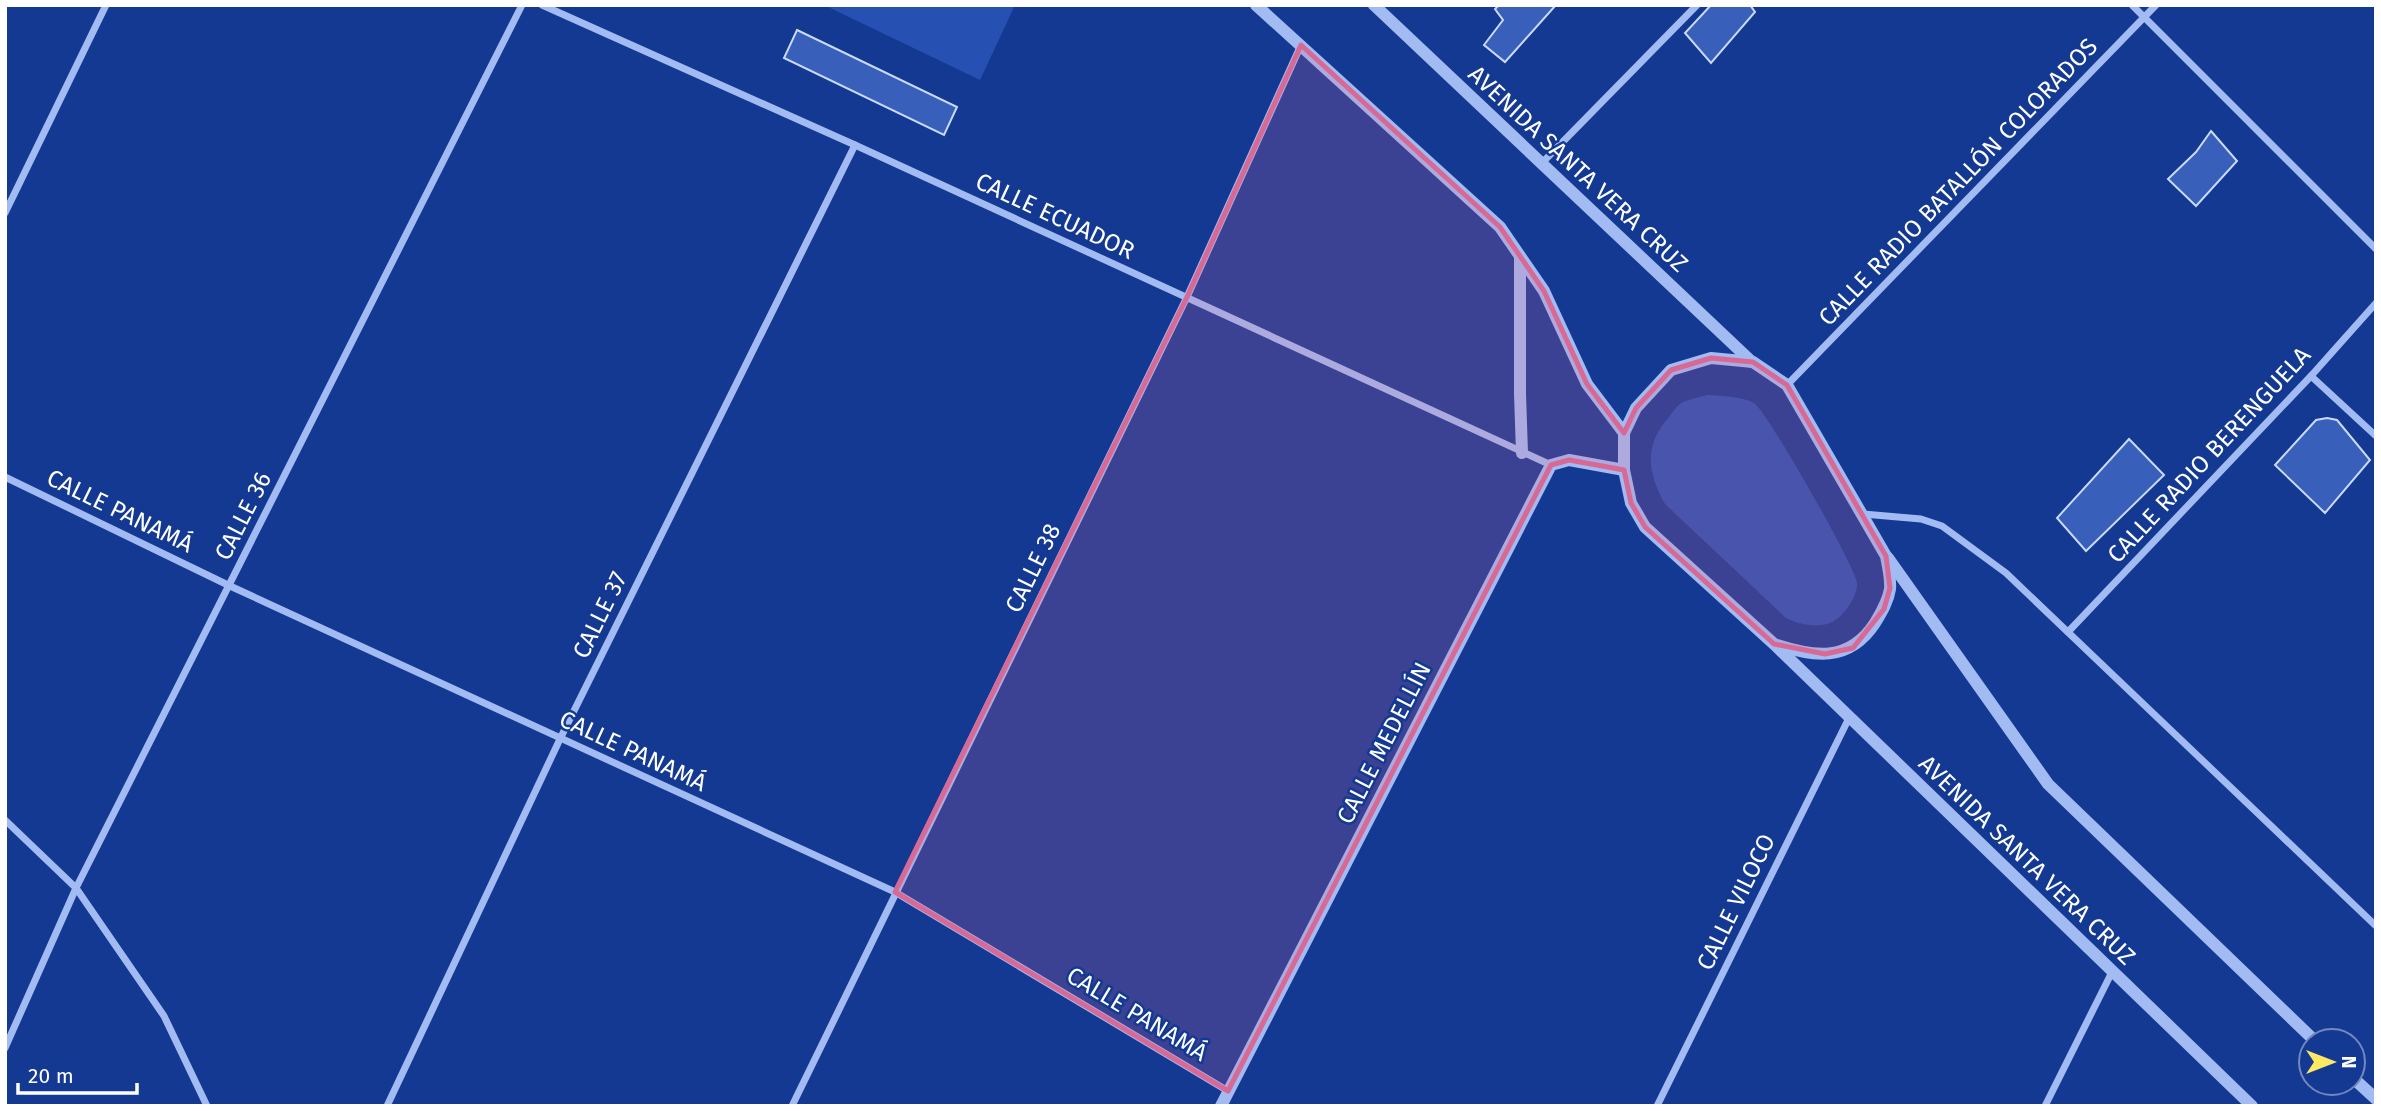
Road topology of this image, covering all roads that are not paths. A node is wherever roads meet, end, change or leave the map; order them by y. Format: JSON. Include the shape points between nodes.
{"nodes":[{"id":1,"x":106,"y":5,"type":"edge"},
{"id":2,"x":522,"y":5,"type":"edge"},
{"id":3,"x":542,"y":5,"type":"edge"},
{"id":4,"x":1256,"y":5,"type":"edge"},
{"id":5,"x":1374,"y":5,"type":"edge"},
{"id":6,"x":1696,"y":5,"type":"edge"},
{"id":7,"x":2132,"y":5,"type":"edge"},
{"id":8,"x":2156,"y":5,"type":"edge"},
{"id":9,"x":2145,"y":16,"type":"junction"},
{"id":10,"x":1301,"y":45,"type":"junction"},
{"id":11,"x":855,"y":145,"type":"junction"},
{"id":12,"x":1541,"y":164,"type":"junction"},
{"id":13,"x":5,"y":213,"type":"edge"},
{"id":14,"x":2376,"y":249,"type":"edge"},
{"id":15,"x":1520,"y":256,"type":"junction"},
{"id":16,"x":1187,"y":298,"type":"junction"},
{"id":17,"x":2376,"y":303,"type":"edge"},
{"id":18,"x":1753,"y":362,"type":"junction"},
{"id":19,"x":2311,"y":376,"type":"junction"},
{"id":20,"x":1787,"y":385,"type":"junction"},
{"id":21,"x":1624,"y":433,"type":"junction"},
{"id":22,"x":2376,"y":436,"type":"edge"},
{"id":23,"x":1522,"y":453,"type":"junction"},
{"id":24,"x":1550,"y":465,"type":"junction"},
{"id":25,"x":1624,"y":470,"type":"junction"},
{"id":26,"x":5,"y":477,"type":"edge"},
{"id":27,"x":1861,"y":514,"type":"junction"},
{"id":28,"x":1886,"y":556,"type":"junction"},
{"id":29,"x":230,"y":586,"type":"junction"},
{"id":30,"x":2068,"y":632,"type":"junction"},
{"id":31,"x":1774,"y":644,"type":"junction"},
{"id":32,"x":1850,"y":716,"type":"junction"},
{"id":33,"x":561,"y":739,"type":"junction"},
{"id":34,"x":5,"y":820,"type":"edge"},
{"id":35,"x":76,"y":888,"type":"junction"},
{"id":36,"x":895,"y":892,"type":"junction"},
{"id":37,"x":2376,"y":926,"type":"edge"},
{"id":38,"x":2112,"y":972,"type":"junction"},
{"id":39,"x":2300,"y":1027,"type":"edge"},
{"id":40,"x":5,"y":1048,"type":"edge"},
{"id":41,"x":1228,"y":1091,"type":"junction"},
{"id":42,"x":207,"y":1106,"type":"edge"},
{"id":43,"x":387,"y":1106,"type":"edge"},
{"id":44,"x":792,"y":1106,"type":"edge"},
{"id":45,"x":1221,"y":1106,"type":"edge"},
{"id":46,"x":1657,"y":1106,"type":"edge"},
{"id":47,"x":2045,"y":1106,"type":"edge"},
{"id":48,"x":2252,"y":1106,"type":"edge"}],
"edges":[{"from":1,"to":13,"type":"street"},
{"from":2,"to":29,"type":"street","name":"CALLE 36"},
{"from":3,"to":11,"type":"street","name":"CALLE ECUADOR"},
{"from":4,"to":10,"type":"street"},
{"from":5,"to":12,"type":"street","name":"AVENIDA SANTA VERA CRUZ"},
{"from":6,"to":12,"type":"street"},
{"from":7,"to":9,"type":"street"},
{"from":8,"to":9,"type":"street","name":"CALLE RADIO BATALLÓN COLORADOS"},
{"from":9,"to":14,"type":"street"},
{"from":9,"to":20,"type":"street","name":"CALLE RADIO BATALLÓN COLORADOS"},
{"from":10,"to":15,"type":"street","via":[[1500,227]]},
{"from":10,"to":16,"type":"street","name":"CALLE 38"},
{"from":11,"to":16,"type":"street","name":"CALLE ECUADOR"},
{"from":11,"to":33,"type":"street","name":"CALLE 37"},
{"from":12,"to":18,"type":"street","name":"AVENIDA SANTA VERA CRUZ"},
{"from":15,"to":21,"type":"street","via":[[1544,291],[1587,384]]},
{"from":15,"to":23,"type":"street"},
{"from":16,"to":23,"type":"street","name":"CALLE ECUADOR"},
{"from":16,"to":36,"type":"street","name":"CALLE 38"},
{"from":17,"to":19,"type":"street","name":"CALLE RADIO BERENGUELA"},
{"from":18,"to":20,"type":"street","name":"AVENIDA SANTA VERA CRUZ"},
{"from":18,"to":21,"type":"street","via":[[1711,358],[1671,370],[1636,408]]},
{"from":19,"to":22,"type":"street"},
{"from":19,"to":30,"type":"street","name":"CALLE RADIO BERENGUELA"},
{"from":20,"to":27,"type":"street"},
{"from":21,"to":25,"type":"street","name":"AVENIDA SANTA VERA CRUZ"},
{"from":23,"to":24,"type":"street","name":"CALLE ECUADOR"},
{"from":24,"to":25,"type":"street","via":[[1569,460]]},
{"from":24,"to":41,"type":"street","name":"CALLE MEDELLÍN"},
{"from":25,"to":31,"type":"street","name":"AVENIDA SANTA VERA CRUZ","via":[[1631,503],[1645,527]]},
{"from":26,"to":29,"type":"street","name":"CALLE PANAMÁ"},
{"from":27,"to":28,"type":"street"},
{"from":27,"to":30,"type":"street","via":[[1921,519],[1942,526],[2006,573]]},
{"from":28,"to":31,"type":"street","via":[[1890,588],[1884,609],[1853,648],[1799,653]]},
{"from":28,"to":39,"type":"street","via":[[2048,784]]},
{"from":29,"to":33,"type":"street","name":"CALLE PANAMÁ"},
{"from":29,"to":35,"type":"street","name":"CALLE 36"},
{"from":30,"to":37,"type":"street"},
{"from":31,"to":32,"type":"street","name":"AVENIDA SANTA VERA CRUZ"},
{"from":32,"to":38,"type":"street","name":"AVENIDA SANTA VERA CRUZ"},
{"from":32,"to":46,"type":"street","name":"CALLE VILOCO"},
{"from":33,"to":36,"type":"street","name":"CALLE PANAMÁ"},
{"from":33,"to":43,"type":"street","name":"CALLE 37"},
{"from":34,"to":35,"type":"street"},
{"from":35,"to":40,"type":"street","name":"CALLE 36"},
{"from":35,"to":42,"type":"street","via":[[163,1016]]},
{"from":36,"to":41,"type":"street","name":"CALLE PANAMÁ"},
{"from":36,"to":44,"type":"street","name":"CALLE 38"},
{"from":38,"to":47,"type":"street"},
{"from":38,"to":48,"type":"street","name":"AVENIDA SANTA VERA CRUZ"},
{"from":41,"to":45,"type":"street","name":"CALLE MEDELLÍN"}]}
